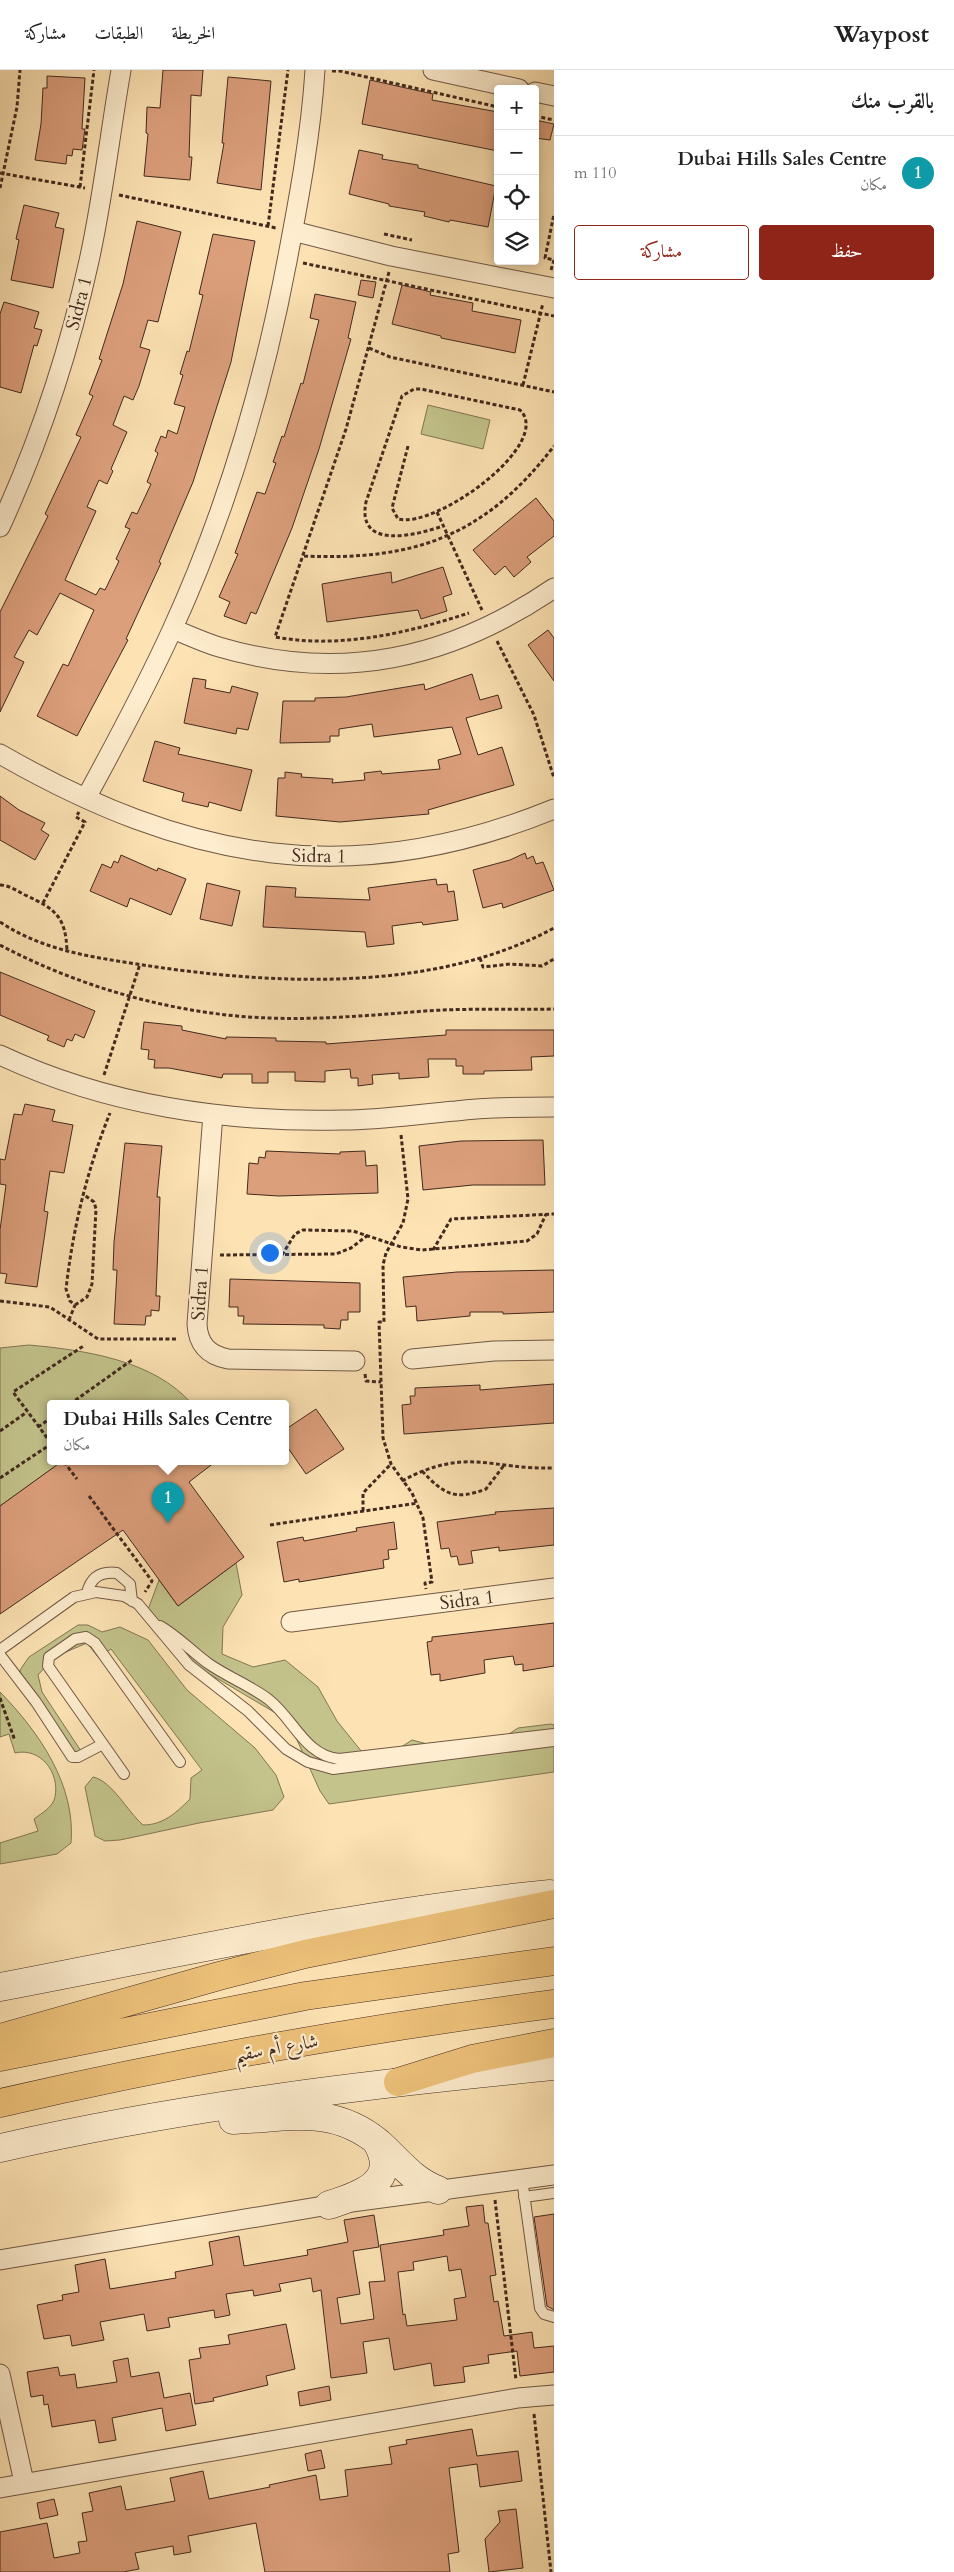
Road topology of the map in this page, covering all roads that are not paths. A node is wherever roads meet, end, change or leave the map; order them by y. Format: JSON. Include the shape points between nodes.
{"nodes":[{"id":1,"x":121,"y":70,"type":"edge"},
{"id":2,"x":433,"y":70,"type":"edge"},
{"id":3,"x":320,"y":74,"type":"edge"},
{"id":4,"x":501,"y":85,"type":"edge"},
{"id":5,"x":539,"y":93,"type":"edge"},
{"id":6,"x":554,"y":96,"type":"edge"},
{"id":7,"x":293,"y":231,"type":"junction"},
{"id":8,"x":554,"y":288,"type":"edge"},
{"id":9,"x":0,"y":527,"type":"edge"},
{"id":10,"x":554,"y":588,"type":"edge"},
{"id":11,"x":172,"y":629,"type":"junction"},
{"id":12,"x":0,"y":754,"type":"edge"},
{"id":13,"x":86,"y":798,"type":"junction"},
{"id":14,"x":554,"y":809,"type":"edge"},
{"id":15,"x":1,"y":1060,"type":"edge"},
{"id":16,"x":554,"y":1107,"type":"edge"},
{"id":17,"x":213,"y":1114,"type":"junction"},
{"id":18,"x":554,"y":1350,"type":"edge"},
{"id":19,"x":412,"y":1359,"type":"dead end"},
{"id":20,"x":355,"y":1361,"type":"dead end"},
{"id":21,"x":554,"y":1588,"type":"edge"},
{"id":22,"x":87,"y":1593,"type":"junction"},
{"id":23,"x":135,"y":1603,"type":"junction"},
{"id":24,"x":291,"y":1622,"type":"dead end"},
{"id":25,"x":155,"y":1623,"type":"junction"},
{"id":26,"x":0,"y":1650,"type":"edge"},
{"id":27,"x":0,"y":1655,"type":"edge"},
{"id":28,"x":554,"y":1734,"type":"edge"},
{"id":29,"x":554,"y":1741,"type":"edge"},
{"id":30,"x":103,"y":1744,"type":"junction"},
{"id":31,"x":180,"y":1762,"type":"dead end"},
{"id":32,"x":124,"y":1774,"type":"dead end"},
{"id":33,"x":554,"y":1894,"type":"edge"},
{"id":34,"x":554,"y":1904,"type":"edge"},
{"id":35,"x":554,"y":1961,"type":"edge"},
{"id":36,"x":0,"y":1987,"type":"edge"},
{"id":37,"x":554,"y":2004,"type":"edge"},
{"id":38,"x":0,"y":2038,"type":"edge"},
{"id":39,"x":554,"y":2043,"type":"edge"},
{"id":40,"x":0,"y":2057,"type":"edge"},
{"id":41,"x":554,"y":2066,"type":"edge"},
{"id":42,"x":398,"y":2082,"type":"junction"},
{"id":43,"x":0,"y":2103,"type":"edge"},
{"id":44,"x":157,"y":2115,"type":"junction"},
{"id":45,"x":376,"y":2141,"type":"junction"},
{"id":46,"x":0,"y":2148,"type":"edge"},
{"id":47,"x":554,"y":2175,"type":"edge"},
{"id":48,"x":523,"y":2188,"type":"junction"},
{"id":49,"x":438,"y":2190,"type":"junction"},
{"id":50,"x":554,"y":2193,"type":"edge"},
{"id":51,"x":329,"y":2205,"type":"junction"},
{"id":52,"x":0,"y":2260,"type":"edge"},
{"id":53,"x":554,"y":2317,"type":"edge"},
{"id":54,"x":0,"y":2374,"type":"edge"},
{"id":55,"x":554,"y":2395,"type":"edge"},
{"id":56,"x":24,"y":2482,"type":"junction"},
{"id":57,"x":0,"y":2488,"type":"edge"}],
"edges":[{"from":1,"to":9,"type":"street","name":"Sidra 1","via":[[89,260],[54,388]]},
{"from":2,"to":4,"type":"street"},
{"from":3,"to":7,"type":"street"},
{"from":5,"to":6,"type":"street"},
{"from":7,"to":8,"type":"street","via":[[391,256]]},
{"from":7,"to":11,"type":"street","via":[[258,391],[234,472]]},
{"from":10,"to":11,"type":"street","via":[[490,627],[435,648],[392,658],[348,663],[304,663],[260,657],[218,647]]},
{"from":11,"to":13,"type":"street"},
{"from":12,"to":13,"type":"street","name":"Sidra 1"},
{"from":13,"to":14,"type":"street","name":"Sidra 1","via":[[141,822],[226,846],[274,854],[323,856],[421,850],[469,840]]},
{"from":15,"to":17,"type":"street","via":[[108,1094]]},
{"from":16,"to":17,"type":"street","via":[[456,1110],[399,1118],[342,1120],[277,1120]]},
{"from":17,"to":20,"type":"street","name":"Sidra 1","via":[[197,1329],[202,1344],[208,1352],[228,1359]]},
{"from":18,"to":19,"type":"street","via":[[494,1351]]},
{"from":21,"to":24,"type":"street","name":"Sidra 1"},
{"from":22,"to":23,"type":"lane","via":[[115,1593]]},
{"from":22,"to":23,"type":"lane","via":[[94,1579],[101,1574],[118,1573],[130,1584]]},
{"from":22,"to":26,"type":"lane","via":[[64,1604]]},
{"from":23,"to":25,"type":"lane"},
{"from":25,"to":28,"type":"lane","via":[[211,1665],[270,1700],[311,1748],[329,1758]]},
{"from":25,"to":29,"type":"lane","via":[[202,1676],[248,1711],[286,1749],[320,1767],[333,1769]]},
{"from":27,"to":30,"type":"lane","via":[[72,1757]]},
{"from":30,"to":31,"type":"lane","via":[[48,1666],[53,1654],[80,1637],[94,1643]]},
{"from":30,"to":32,"type":"lane"},
{"from":33,"to":36,"type":"main road","via":[[448,1906],[285,1931]]},
{"from":34,"to":38,"type":"main road","via":[[305,1954]]},
{"from":35,"to":40,"type":"main road","via":[[296,1998]]},
{"from":37,"to":43,"type":"main road","name":"شارع أم سقيم","via":[[275,2047]]},
{"from":39,"to":42,"type":"main road","via":[[472,2059]]},
{"from":41,"to":42,"type":"main road"},
{"from":42,"to":44,"type":"main road"},
{"from":44,"to":45,"type":"main road","via":[[224,2120],[320,2116],[345,2123]]},
{"from":44,"to":46,"type":"main road"},
{"from":45,"to":49,"type":"main road","via":[[417,2180]]},
{"from":45,"to":51,"type":"main road","via":[[383,2163],[375,2184],[363,2194]]},
{"from":47,"to":48,"type":"street"},
{"from":48,"to":49,"type":"street","via":[[493,2183]]},
{"from":48,"to":50,"type":"lane"},
{"from":48,"to":53,"type":"lane","via":[[540,2308],[544,2314]]},
{"from":49,"to":51,"type":"street"},
{"from":51,"to":52,"type":"street"},
{"from":54,"to":56,"type":"street"},
{"from":55,"to":56,"type":"street","via":[[525,2397]]},
{"from":56,"to":57,"type":"street"}]}
